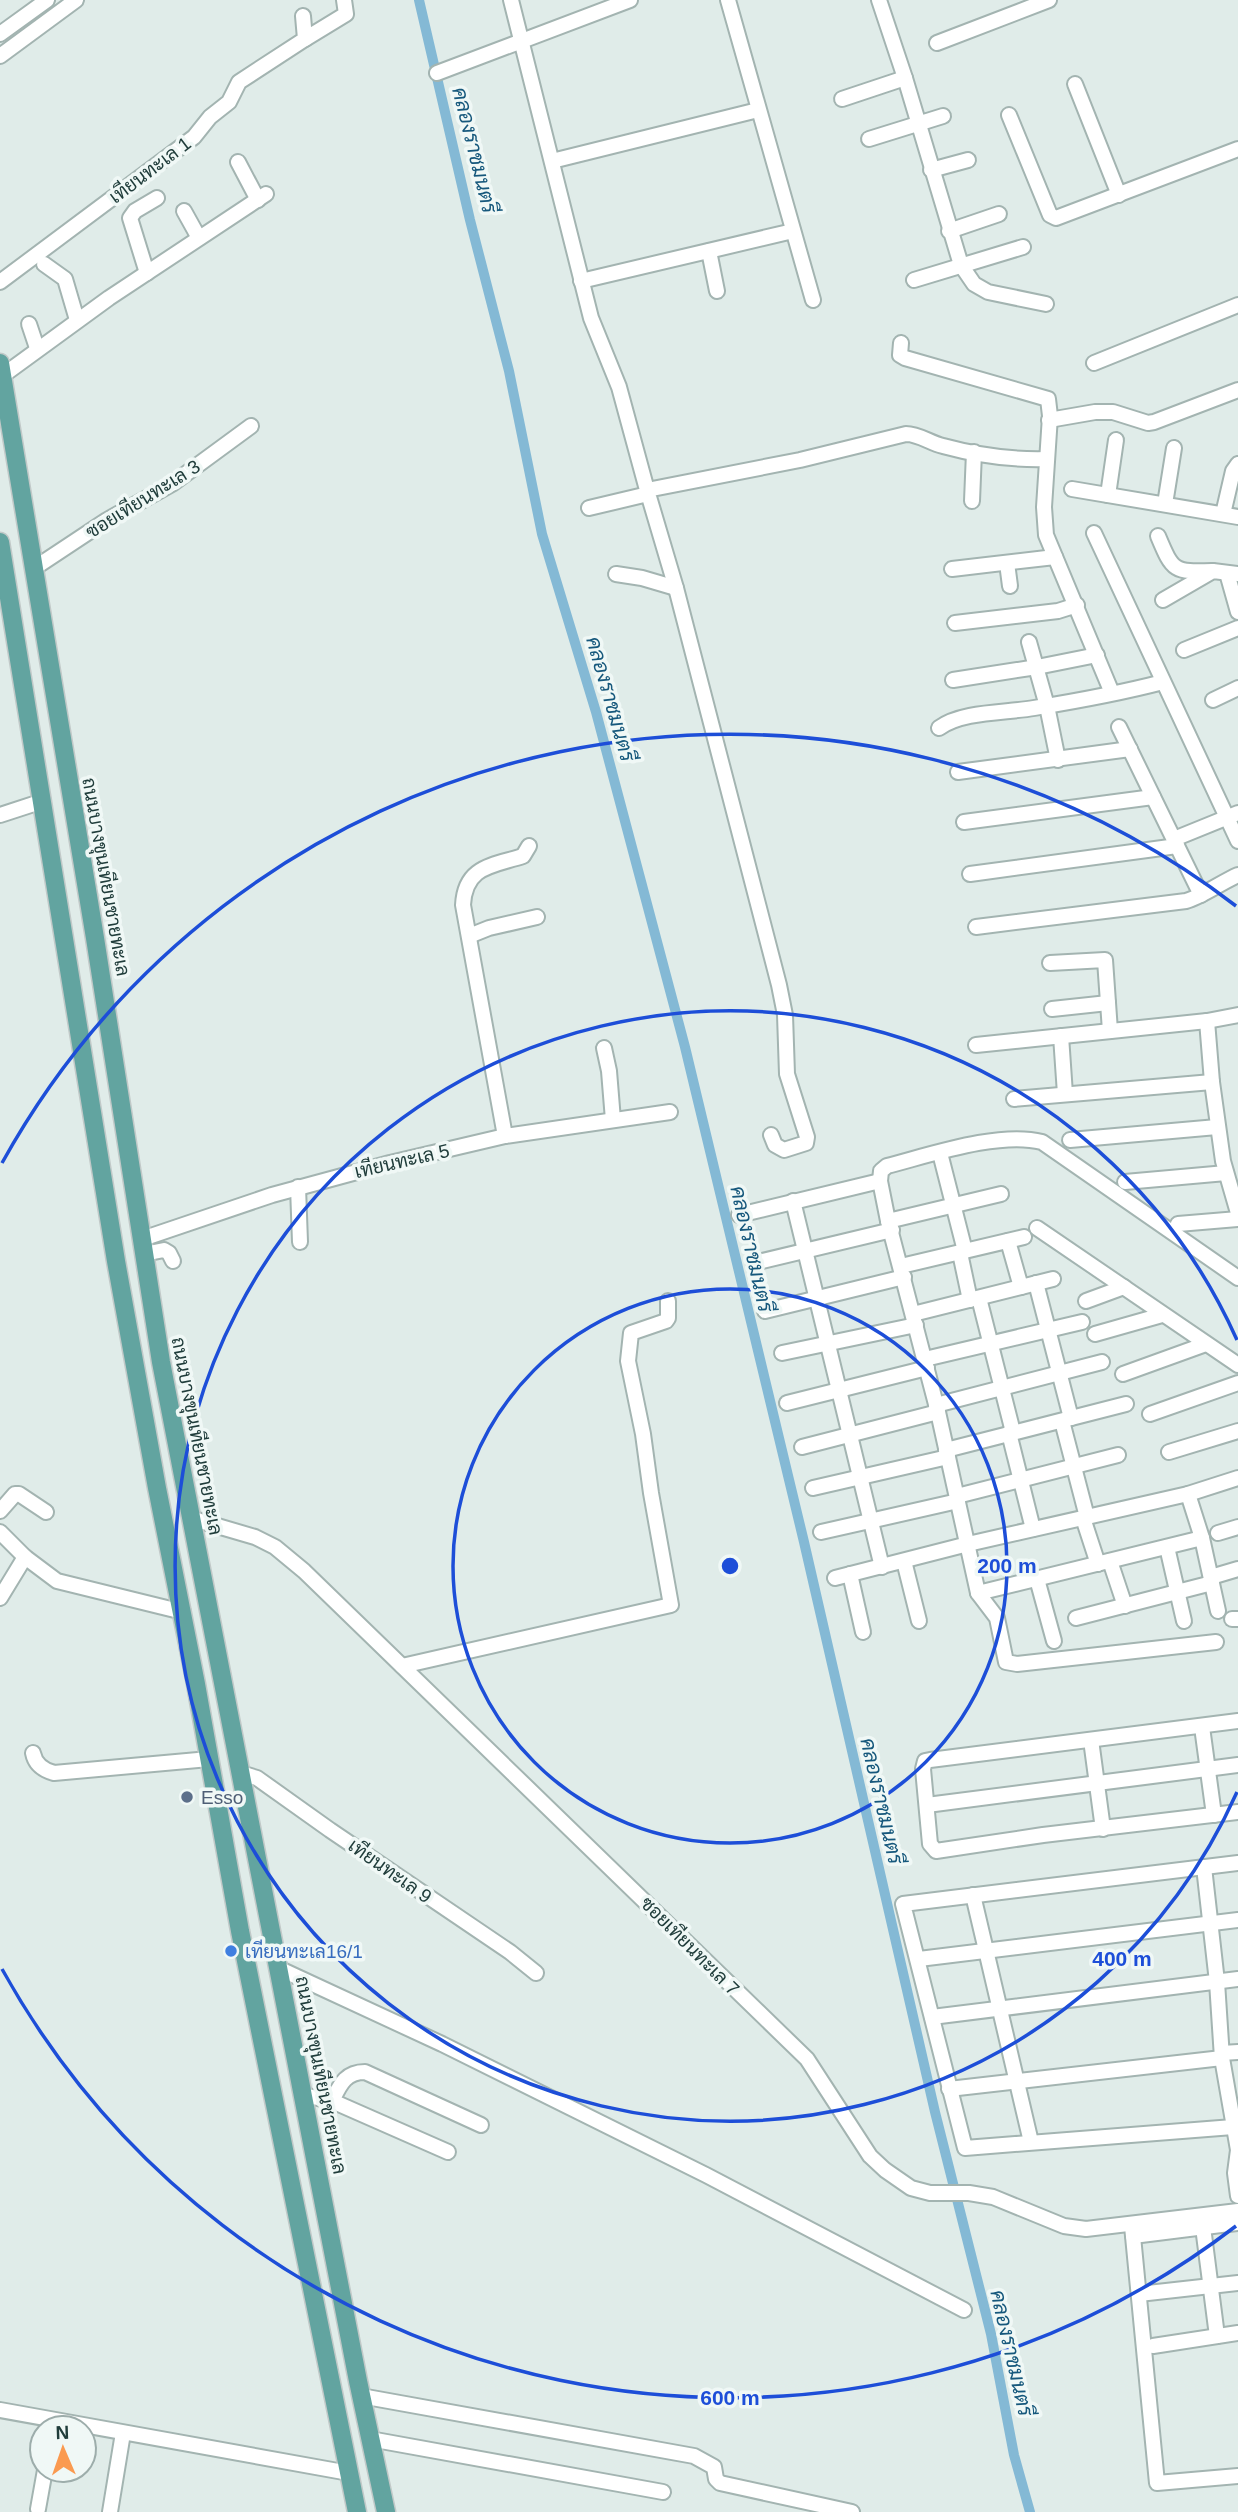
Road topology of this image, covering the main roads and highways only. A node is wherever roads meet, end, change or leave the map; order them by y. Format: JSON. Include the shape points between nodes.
{"nodes":[{"id":1,"x":1,"y":369,"type":"edge"},
{"id":2,"x":0,"y":542,"type":"edge"},
{"id":3,"x":184,"y":1487,"type":"junction"},
{"id":4,"x":157,"y":1488,"type":"junction"},
{"id":5,"x":384,"y":2505,"type":"edge"},
{"id":6,"x":356,"y":2508,"type":"edge"}],
"edges":[{"from":1,"to":3,"type":"main road","name":"ถนนบางขุนเทียนชายทะเล"},
{"from":2,"to":4,"type":"main road"},
{"from":3,"to":4,"type":"main road","via":[[171,1497]]},
{"from":3,"to":5,"type":"main road","name":"ถนนบางขุนเทียนชายทะเล"},
{"from":4,"to":6,"type":"main road"},
{"from":5,"to":6,"type":"main road"}]}
